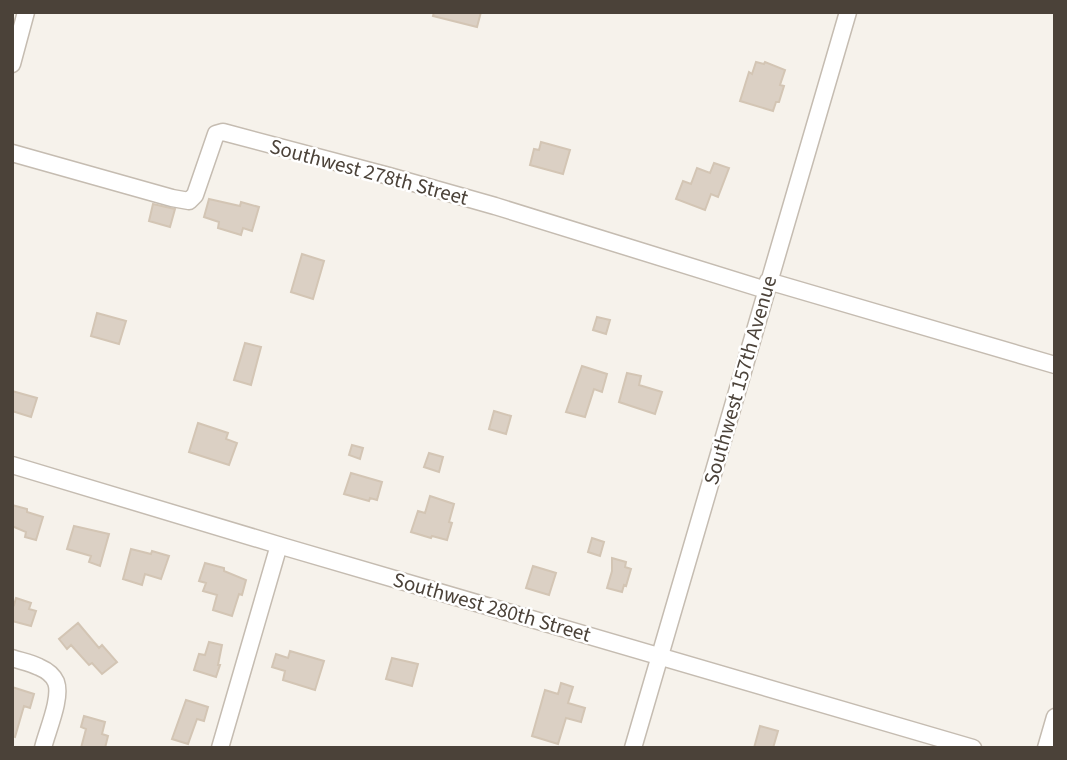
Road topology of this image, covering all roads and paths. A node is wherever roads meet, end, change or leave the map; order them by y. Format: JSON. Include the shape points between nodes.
{"nodes":[{"id":1,"x":26,"y":12,"type":"edge"},
{"id":2,"x":848,"y":12,"type":"edge"},
{"id":3,"x":12,"y":62,"type":"edge"},
{"id":4,"x":12,"y":153,"type":"edge"},
{"id":5,"x":767,"y":285,"type":"junction"},
{"id":6,"x":1055,"y":365,"type":"edge"},
{"id":7,"x":12,"y":465,"type":"edge"},
{"id":8,"x":279,"y":545,"type":"junction"},
{"id":9,"x":660,"y":656,"type":"junction"},
{"id":10,"x":12,"y":658,"type":"edge"},
{"id":11,"x":1055,"y":717,"type":"edge"},
{"id":12,"x":43,"y":748,"type":"edge"},
{"id":13,"x":220,"y":748,"type":"edge"},
{"id":14,"x":633,"y":748,"type":"edge"},
{"id":15,"x":973,"y":748,"type":"edge"},
{"id":16,"x":1046,"y":748,"type":"edge"}],
"edges":[{"from":1,"to":3,"type":"street"},
{"from":2,"to":5,"type":"street","name":"Southwest 157th Avenue"},
{"from":4,"to":5,"type":"street","name":"Southwest 278th Street","via":[[189,201],[216,134],[223,132]]},
{"from":5,"to":6,"type":"street"},
{"from":5,"to":9,"type":"street","name":"Southwest 157th Avenue"},
{"from":7,"to":8,"type":"street","name":"Southwest 280th Street"},
{"from":8,"to":9,"type":"street","name":"Southwest 280th Street"},
{"from":8,"to":13,"type":"street"},
{"from":9,"to":14,"type":"street","name":"Southwest 157th Avenue"},
{"from":9,"to":15,"type":"street","name":"Southwest 280th Street"},
{"from":10,"to":12,"type":"street","via":[[38,666],[53,677],[57,697]]},
{"from":11,"to":16,"type":"street"}]}
